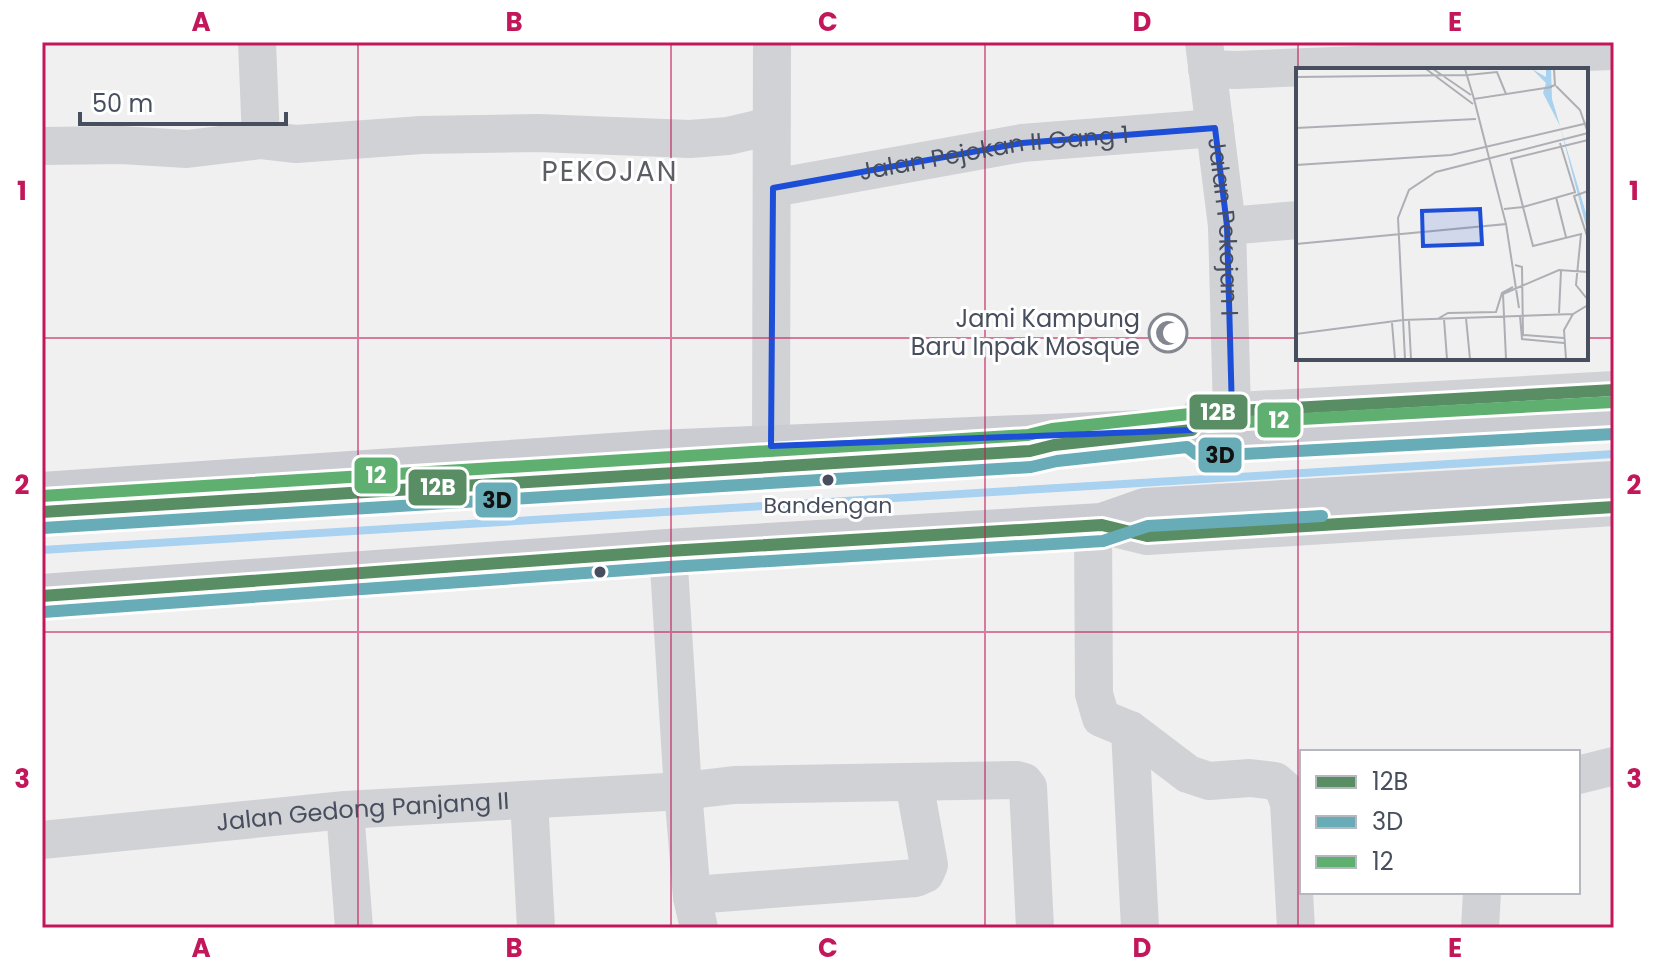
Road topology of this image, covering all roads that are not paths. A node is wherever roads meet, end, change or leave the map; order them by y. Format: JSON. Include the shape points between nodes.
{"nodes":[{"id":1,"x":257,"y":42,"type":"edge"},
{"id":2,"x":772,"y":42,"type":"edge"},
{"id":3,"x":1493,"y":49,"type":"edge"},
{"id":4,"x":1614,"y":51,"type":"edge"},
{"id":5,"x":1206,"y":56,"type":"edge"},
{"id":6,"x":771,"y":126,"type":"junction"},
{"id":7,"x":1215,"y":128,"type":"junction"},
{"id":8,"x":261,"y":140,"type":"junction"},
{"id":9,"x":42,"y":146,"type":"edge"},
{"id":10,"x":773,"y":188,"type":"junction"},
{"id":11,"x":1296,"y":220,"type":"edge"},
{"id":12,"x":1227,"y":226,"type":"junction"},
{"id":13,"x":1614,"y":390,"type":"edge"},
{"id":14,"x":1614,"y":418,"type":"edge"},
{"id":15,"x":1235,"y":426,"type":"junction"},
{"id":16,"x":771,"y":446,"type":"junction"},
{"id":17,"x":1614,"y":483,"type":"edge"},
{"id":18,"x":42,"y":494,"type":"edge"},
{"id":19,"x":1614,"y":507,"type":"edge"},
{"id":20,"x":1097,"y":526,"type":"junction"},
{"id":21,"x":668,"y":551,"type":"junction"},
{"id":22,"x":42,"y":596,"type":"edge"},
{"id":23,"x":1130,"y":730,"type":"junction"},
{"id":24,"x":1614,"y":766,"type":"edge"},
{"id":25,"x":1580,"y":774,"type":"edge"},
{"id":26,"x":914,"y":782,"type":"junction"},
{"id":27,"x":683,"y":791,"type":"junction"},
{"id":28,"x":529,"y":800,"type":"junction"},
{"id":29,"x":345,"y":810,"type":"junction"},
{"id":30,"x":42,"y":840,"type":"edge"},
{"id":31,"x":1482,"y":894,"type":"edge"},
{"id":32,"x":695,"y":913,"type":"edge"},
{"id":33,"x":354,"y":928,"type":"edge"},
{"id":34,"x":536,"y":928,"type":"edge"},
{"id":35,"x":1035,"y":928,"type":"edge"},
{"id":36,"x":1140,"y":928,"type":"edge"},
{"id":37,"x":1296,"y":928,"type":"edge"},
{"id":38,"x":1480,"y":928,"type":"edge"}],
"edges":[{"from":1,"to":8,"type":"street"},
{"from":2,"to":6,"type":"street"},
{"from":3,"to":4,"type":"street"},
{"from":3,"to":5,"type":"street","via":[[1479,60],[1236,70]]},
{"from":5,"to":7,"type":"street","name":"Jalan Pekojan I"},
{"from":6,"to":8,"type":"street","via":[[690,139],[538,133],[296,144]]},
{"from":6,"to":10,"type":"street"},
{"from":7,"to":10,"type":"street","name":"Jalan Pejokan II Gang 1","via":[[1022,143]]},
{"from":7,"to":12,"type":"street","name":"Jalan Pekojan I"},
{"from":8,"to":9,"type":"street","via":[[187,149]]},
{"from":10,"to":16,"type":"street"},
{"from":11,"to":12,"type":"street"},
{"from":12,"to":15,"type":"street","name":"Jalan Pekojan I"},
{"from":13,"to":15,"type":"street"},
{"from":14,"to":15,"type":"main road"},
{"from":15,"to":16,"type":"main road","via":[[1204,440],[1192,430]]},
{"from":16,"to":18,"type":"main road"},
{"from":17,"to":20,"type":"main road","via":[[1145,510]]},
{"from":19,"to":20,"type":"street","via":[[1147,536]]},
{"from":20,"to":21,"type":"main road"},
{"from":20,"to":23,"type":"street","via":[[1095,703],[1101,718]]},
{"from":21,"to":22,"type":"main road"},
{"from":21,"to":27,"type":"street"},
{"from":23,"to":36,"type":"street"},
{"from":23,"to":37,"type":"street","via":[[1196,778],[1275,781],[1284,789]]},
{"from":24,"to":25,"type":"street"},
{"from":26,"to":27,"type":"street","name":"Jalan Gedong Panjang II","via":[[734,785]]},
{"from":26,"to":32,"type":"street","via":[[929,865],[925,874],[707,894]]},
{"from":26,"to":35,"type":"street","name":"Jalan Gedong Panjang II","via":[[1024,782]]},
{"from":27,"to":28,"type":"street","name":"Jalan Gedong Panjang II"},
{"from":27,"to":32,"type":"street"},
{"from":28,"to":29,"type":"street","name":"Jalan Gedong Panjang II"},
{"from":28,"to":34,"type":"street"},
{"from":29,"to":30,"type":"street","name":"Jalan Gedong Panjang II"},
{"from":29,"to":33,"type":"street"},
{"from":31,"to":38,"type":"street"}]}
